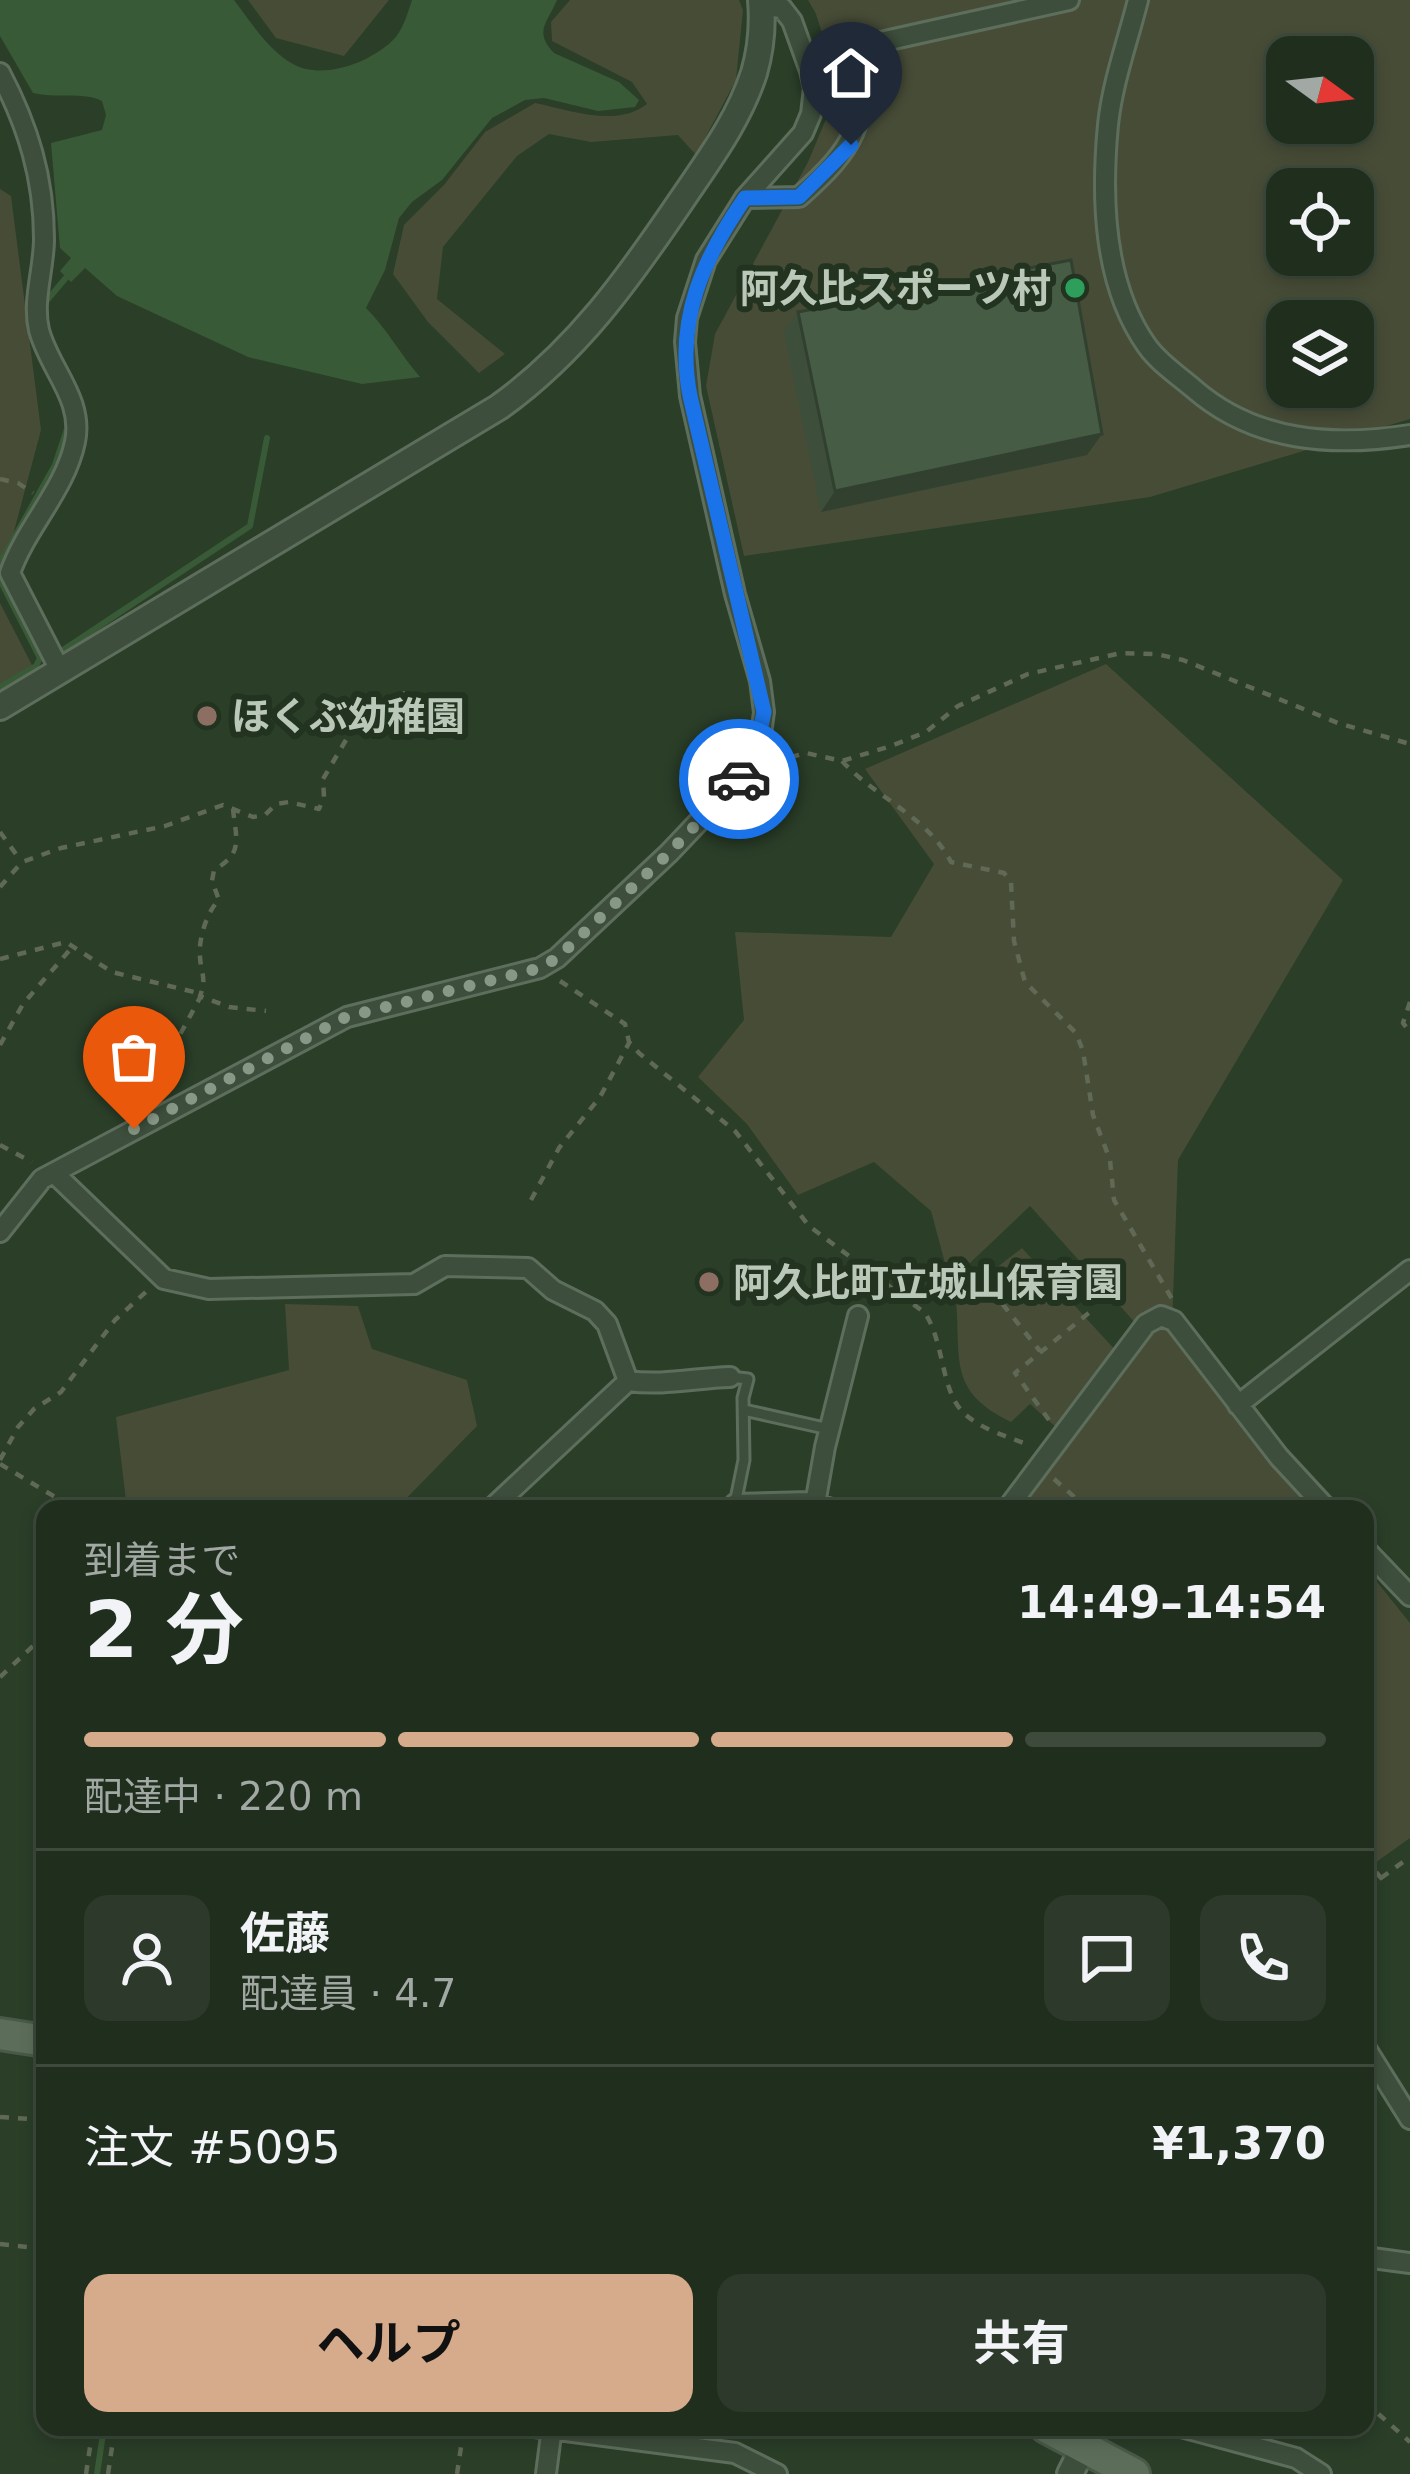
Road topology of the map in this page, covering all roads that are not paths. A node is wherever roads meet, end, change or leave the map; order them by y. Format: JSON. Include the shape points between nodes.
{"nodes":[{"id":1,"x":1069,"y":0,"type":"edge"},
{"id":2,"x":1138,"y":0,"type":"edge"},
{"id":3,"x":761,"y":3,"type":"edge"},
{"id":4,"x":0,"y":73,"type":"edge"},
{"id":5,"x":745,"y":198,"type":"junction"},
{"id":6,"x":1410,"y":435,"type":"edge"},
{"id":7,"x":61,"y":672,"type":"junction"},
{"id":8,"x":0,"y":706,"type":"edge"},
{"id":9,"x":51,"y":1174,"type":"junction"},
{"id":10,"x":0,"y":1232,"type":"edge"},
{"id":11,"x":1410,"y":1270,"type":"edge"},
{"id":12,"x":858,"y":1316,"type":"dead end"},
{"id":13,"x":730,"y":1377,"type":"joint"},
{"id":14,"x":628,"y":1381,"type":"junction"},
{"id":15,"x":1238,"y":1405,"type":"junction"},
{"id":16,"x":744,"y":1410,"type":"junction"},
{"id":17,"x":830,"y":1429,"type":"junction"},
{"id":18,"x":501,"y":1500,"type":"edge"},
{"id":19,"x":736,"y":1500,"type":"edge"},
{"id":20,"x":824,"y":1500,"type":"edge"},
{"id":21,"x":1014,"y":1500,"type":"edge"},
{"id":22,"x":1319,"y":1500,"type":"edge"},
{"id":23,"x":1374,"y":1558,"type":"edge"},
{"id":24,"x":1410,"y":1596,"type":"edge"},
{"id":25,"x":0,"y":2034,"type":"edge"},
{"id":26,"x":36,"y":2040,"type":"edge"},
{"id":27,"x":1374,"y":2062,"type":"edge"},
{"id":28,"x":1410,"y":2119,"type":"edge"},
{"id":29,"x":1374,"y":2258,"type":"edge"},
{"id":30,"x":1410,"y":2263,"type":"edge"},
{"id":31,"x":546,"y":2436,"type":"edge"},
{"id":32,"x":607,"y":2436,"type":"edge"},
{"id":33,"x":1214,"y":2436,"type":"edge"},
{"id":34,"x":1083,"y":2450,"type":"edge"},
{"id":35,"x":545,"y":2474,"type":"edge"},
{"id":36,"x":777,"y":2474,"type":"edge"},
{"id":37,"x":1134,"y":2474,"type":"edge"},
{"id":38,"x":1321,"y":2474,"type":"edge"}],
"edges":[{"from":1,"to":5,"type":"street","via":[[858,47],[863,85],[851,145],[799,197]]},
{"from":2,"to":6,"type":"street","via":[[1108,123],[1108,229],[1114,279],[1149,349],[1216,408],[1288,436],[1322,442]]},
{"from":3,"to":5,"type":"street","via":[[792,20],[814,88],[803,133]]},
{"from":3,"to":7,"type":"street","via":[[754,73],[738,111],[620,290],[552,364],[499,407]]},
{"from":4,"to":7,"type":"street","via":[[33,146],[44,240],[39,330],[76,421],[67,466],[10,573]]},
{"from":5,"to":9,"type":"street","via":[[706,260],[685,342],[690,396],[760,681],[764,712],[752,762],[669,853],[540,968],[346,1017]]},
{"from":7,"to":8,"type":"street"},
{"from":9,"to":10,"type":"street"},
{"from":9,"to":14,"type":"street","via":[[164,1280],[235,1290],[414,1284],[445,1266],[528,1268],[607,1324]]},
{"from":11,"to":15,"type":"street"},
{"from":12,"to":17,"type":"street"},
{"from":13,"to":14,"type":"street"},
{"from":13,"to":16,"type":"lane","via":[[748,1379]]},
{"from":14,"to":18,"type":"street"},
{"from":15,"to":21,"type":"street","via":[[1174,1321],[1156,1317]]},
{"from":15,"to":22,"type":"street"},
{"from":16,"to":17,"type":"lane"},
{"from":16,"to":19,"type":"lane"},
{"from":17,"to":20,"type":"street"},
{"from":23,"to":24,"type":"street"},
{"from":25,"to":26,"type":"main road"},
{"from":27,"to":28,"type":"street"},
{"from":29,"to":30,"type":"street"},
{"from":31,"to":35,"type":"street"},
{"from":32,"to":36,"type":"street","via":[[736,2453]]},
{"from":33,"to":38,"type":"street","via":[[1296,2458]]},
{"from":34,"to":37,"type":"main road"}]}
